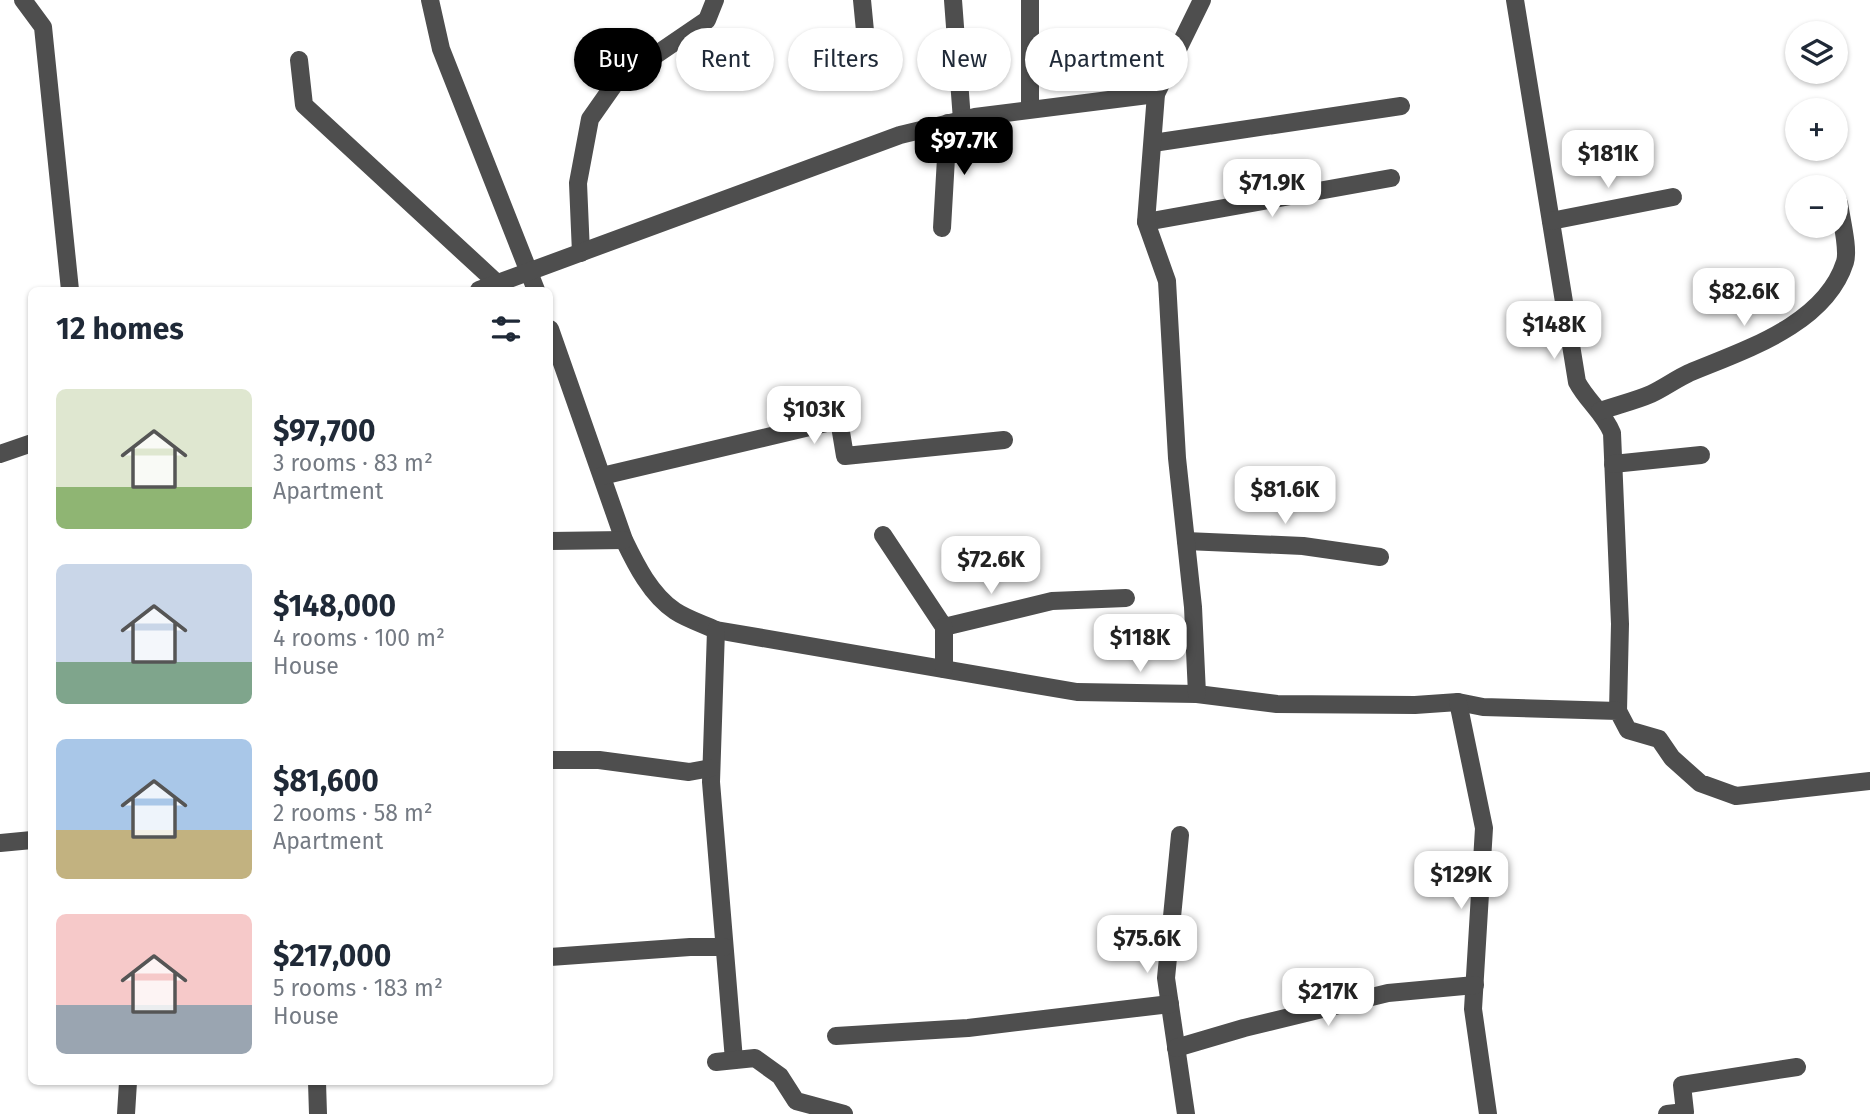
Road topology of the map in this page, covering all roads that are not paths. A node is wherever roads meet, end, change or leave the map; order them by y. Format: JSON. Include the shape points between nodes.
{"nodes":[{"id":1,"x":23,"y":0,"type":"edge"},
{"id":2,"x":430,"y":0,"type":"edge"},
{"id":3,"x":862,"y":0,"type":"edge"},
{"id":4,"x":953,"y":0,"type":"edge"},
{"id":5,"x":1030,"y":0,"type":"edge"},
{"id":6,"x":1202,"y":0,"type":"edge"},
{"id":7,"x":1516,"y":0,"type":"edge"},
{"id":8,"x":714,"y":2,"type":"edge"},
{"id":9,"x":865,"y":28,"type":"edge"},
{"id":10,"x":299,"y":60,"type":"dead end"},
{"id":11,"x":1156,"y":94,"type":"junction"},
{"id":12,"x":1401,"y":106,"type":"dead end"},
{"id":13,"x":1030,"y":109,"type":"junction"},
{"id":14,"x":955,"y":122,"type":"junction"},
{"id":15,"x":1153,"y":143,"type":"junction"},
{"id":16,"x":1391,"y":178,"type":"dead end"},
{"id":17,"x":1673,"y":197,"type":"dead end"},
{"id":18,"x":1551,"y":221,"type":"junction"},
{"id":19,"x":1146,"y":222,"type":"junction"},
{"id":20,"x":942,"y":228,"type":"dead end"},
{"id":21,"x":1844,"y":238,"type":"edge"},
{"id":22,"x":581,"y":253,"type":"junction"},
{"id":23,"x":533,"y":282,"type":"edge"},
{"id":24,"x":498,"y":284,"type":"junction"},
{"id":25,"x":70,"y":287,"type":"edge"},
{"id":26,"x":488,"y":287,"type":"edge"},
{"id":27,"x":553,"y":337,"type":"edge"},
{"id":28,"x":1600,"y":411,"type":"junction"},
{"id":29,"x":1004,"y":440,"type":"dead end"},
{"id":30,"x":28,"y":444,"type":"edge"},
{"id":31,"x":0,"y":454,"type":"edge"},
{"id":32,"x":1701,"y":455,"type":"dead end"},
{"id":33,"x":1614,"y":464,"type":"junction"},
{"id":34,"x":602,"y":476,"type":"junction"},
{"id":35,"x":883,"y":535,"type":"dead end"},
{"id":36,"x":624,"y":540,"type":"junction"},
{"id":37,"x":553,"y":541,"type":"edge"},
{"id":38,"x":1186,"y":541,"type":"junction"},
{"id":39,"x":1380,"y":556,"type":"dead end"},
{"id":40,"x":1126,"y":598,"type":"dead end"},
{"id":41,"x":944,"y":627,"type":"junction"},
{"id":42,"x":716,"y":630,"type":"junction"},
{"id":43,"x":944,"y":669,"type":"junction"},
{"id":44,"x":1197,"y":694,"type":"junction"},
{"id":45,"x":1458,"y":702,"type":"junction"},
{"id":46,"x":1618,"y":711,"type":"junction"},
{"id":47,"x":553,"y":760,"type":"edge"},
{"id":48,"x":711,"y":768,"type":"junction"},
{"id":49,"x":1870,"y":781,"type":"edge"},
{"id":50,"x":1180,"y":835,"type":"dead end"},
{"id":51,"x":28,"y":840,"type":"edge"},
{"id":52,"x":0,"y":843,"type":"edge"},
{"id":53,"x":724,"y":947,"type":"junction"},
{"id":54,"x":553,"y":957,"type":"edge"},
{"id":55,"x":1475,"y":985,"type":"junction"},
{"id":56,"x":1170,"y":1004,"type":"junction"},
{"id":57,"x":836,"y":1036,"type":"dead end"},
{"id":58,"x":1176,"y":1048,"type":"junction"},
{"id":59,"x":734,"y":1059,"type":"junction"},
{"id":60,"x":716,"y":1062,"type":"dead end"},
{"id":61,"x":1797,"y":1067,"type":"dead end"},
{"id":62,"x":128,"y":1085,"type":"edge"},
{"id":63,"x":317,"y":1085,"type":"edge"},
{"id":64,"x":126,"y":1114,"type":"edge"},
{"id":65,"x":318,"y":1114,"type":"edge"},
{"id":66,"x":844,"y":1114,"type":"edge"},
{"id":67,"x":1184,"y":1114,"type":"edge"},
{"id":68,"x":1488,"y":1114,"type":"edge"},
{"id":69,"x":1667,"y":1114,"type":"edge"}],
"edges":[{"from":1,"to":25,"type":"street","via":[[43,27]]},
{"from":2,"to":23,"type":"street","via":[[441,49]]},
{"from":3,"to":9,"type":"street"},
{"from":4,"to":14,"type":"street"},
{"from":5,"to":13,"type":"street"},
{"from":6,"to":11,"type":"street"},
{"from":7,"to":18,"type":"street"},
{"from":8,"to":22,"type":"street","via":[[707,20],[616,82],[590,119],[578,183]]},
{"from":10,"to":24,"type":"street","via":[[304,105]]},
{"from":11,"to":13,"type":"street"},
{"from":11,"to":15,"type":"street"},
{"from":12,"to":15,"type":"street"},
{"from":13,"to":14,"type":"street"},
{"from":14,"to":20,"type":"street"},
{"from":14,"to":22,"type":"street","via":[[900,135]]},
{"from":15,"to":19,"type":"street"},
{"from":16,"to":19,"type":"street"},
{"from":17,"to":18,"type":"street"},
{"from":18,"to":28,"type":"street","via":[[1577,382],[1586,400]]},
{"from":19,"to":38,"type":"street","via":[[1167,281]]},
{"from":21,"to":28,"type":"street","via":[[1847,258],[1835,286],[1790,326],[1650,394]]},
{"from":22,"to":23,"type":"street"},
{"from":23,"to":24,"type":"street"},
{"from":24,"to":26,"type":"street"},
{"from":27,"to":34,"type":"street"},
{"from":28,"to":33,"type":"street","via":[[1612,433]]},
{"from":29,"to":34,"type":"street","via":[[845,456],[838,420]]},
{"from":30,"to":31,"type":"street"},
{"from":32,"to":33,"type":"street"},
{"from":33,"to":46,"type":"street"},
{"from":34,"to":36,"type":"street"},
{"from":35,"to":41,"type":"street"},
{"from":36,"to":37,"type":"street"},
{"from":36,"to":42,"type":"street","via":[[637,568],[675,611]]},
{"from":38,"to":39,"type":"street","via":[[1303,546]]},
{"from":38,"to":44,"type":"street"},
{"from":40,"to":41,"type":"street","via":[[1052,601]]},
{"from":41,"to":43,"type":"street"},
{"from":42,"to":43,"type":"street"},
{"from":42,"to":48,"type":"street"},
{"from":43,"to":44,"type":"street","via":[[1077,692]]},
{"from":44,"to":45,"type":"street","via":[[1277,704]]},
{"from":45,"to":46,"type":"street","via":[[1509,709]]},
{"from":45,"to":55,"type":"street","via":[[1484,828]]},
{"from":46,"to":49,"type":"street","via":[[1628,730],[1659,739],[1700,783],[1736,796]]},
{"from":47,"to":48,"type":"street","via":[[599,760],[689,772]]},
{"from":48,"to":53,"type":"street"},
{"from":50,"to":56,"type":"street","via":[[1166,978]]},
{"from":51,"to":52,"type":"street"},
{"from":53,"to":54,"type":"street"},
{"from":53,"to":59,"type":"street"},
{"from":55,"to":58,"type":"street","via":[[1388,993]]},
{"from":55,"to":68,"type":"street","via":[[1473,1009]]},
{"from":56,"to":57,"type":"street","via":[[968,1028]]},
{"from":56,"to":58,"type":"street"},
{"from":58,"to":67,"type":"street"},
{"from":59,"to":60,"type":"street"},
{"from":59,"to":66,"type":"street","via":[[755,1058],[780,1076],[796,1101]]},
{"from":61,"to":69,"type":"street","via":[[1682,1085],[1685,1112]]},
{"from":62,"to":64,"type":"street"},
{"from":63,"to":65,"type":"street"}]}
